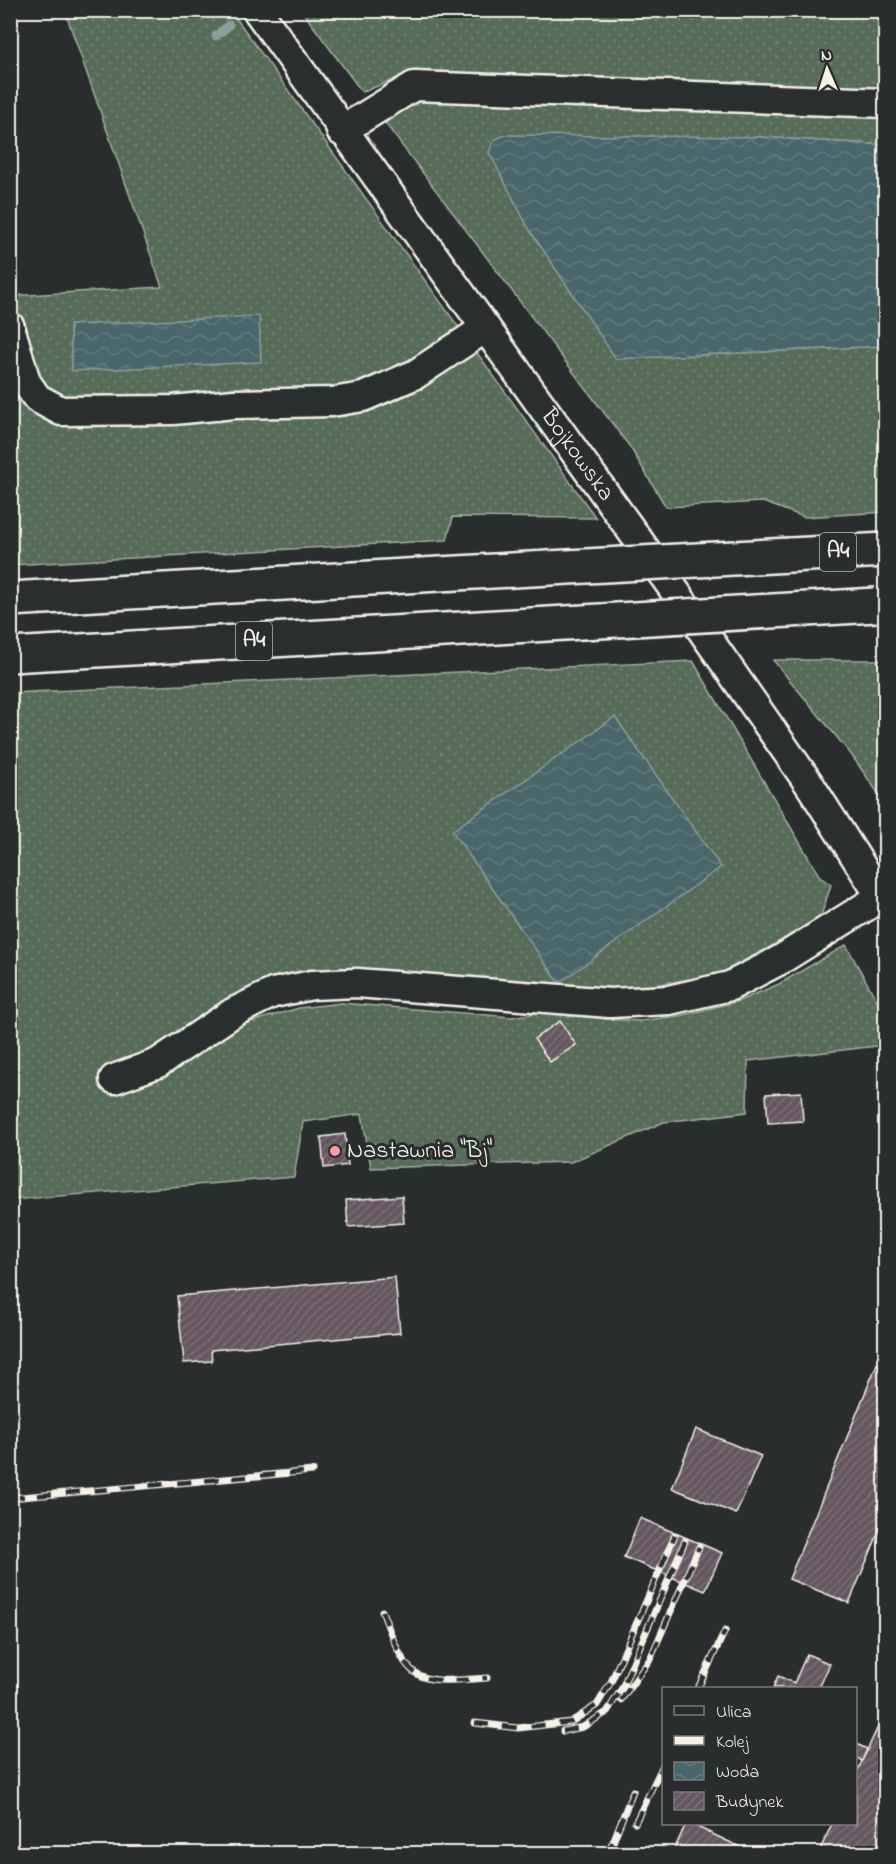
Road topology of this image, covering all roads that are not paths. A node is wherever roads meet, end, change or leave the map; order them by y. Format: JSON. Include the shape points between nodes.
{"nodes":[{"id":1,"x":257,"y":10,"type":"edge"},
{"id":2,"x":885,"y":103,"type":"edge"},
{"id":3,"x":342,"y":131,"type":"junction"},
{"id":4,"x":10,"y":327,"type":"edge"},
{"id":5,"x":484,"y":329,"type":"junction"},
{"id":6,"x":885,"y":549,"type":"edge"},
{"id":7,"x":10,"y":599,"type":"edge"},
{"id":8,"x":881,"y":605,"type":"edge"},
{"id":9,"x":10,"y":655,"type":"edge"},
{"id":10,"x":883,"y":901,"type":"edge"},
{"id":11,"x":114,"y":1079,"type":"dead end"}],
"edges":[{"from":1,"to":3,"type":"street","name":"Bojkowska"},
{"from":2,"to":3,"type":"street","via":[[414,86]]},
{"from":3,"to":5,"type":"street","name":"Bojkowska"},
{"from":4,"to":5,"type":"street","via":[[26,382],[37,398],[61,411],[173,410],[363,397],[416,374]]},
{"from":5,"to":10,"type":"street","name":"Bojkowska","via":[[718,653],[810,785]]},
{"from":6,"to":7,"type":"highway","number":"A4","bridge":true},
{"from":8,"to":9,"type":"highway","number":"A4","bridge":true},
{"from":10,"to":11,"type":"street","via":[[730,986],[669,1000],[610,1003],[357,983],[312,985],[273,993],[234,1012],[158,1063]]}]}
